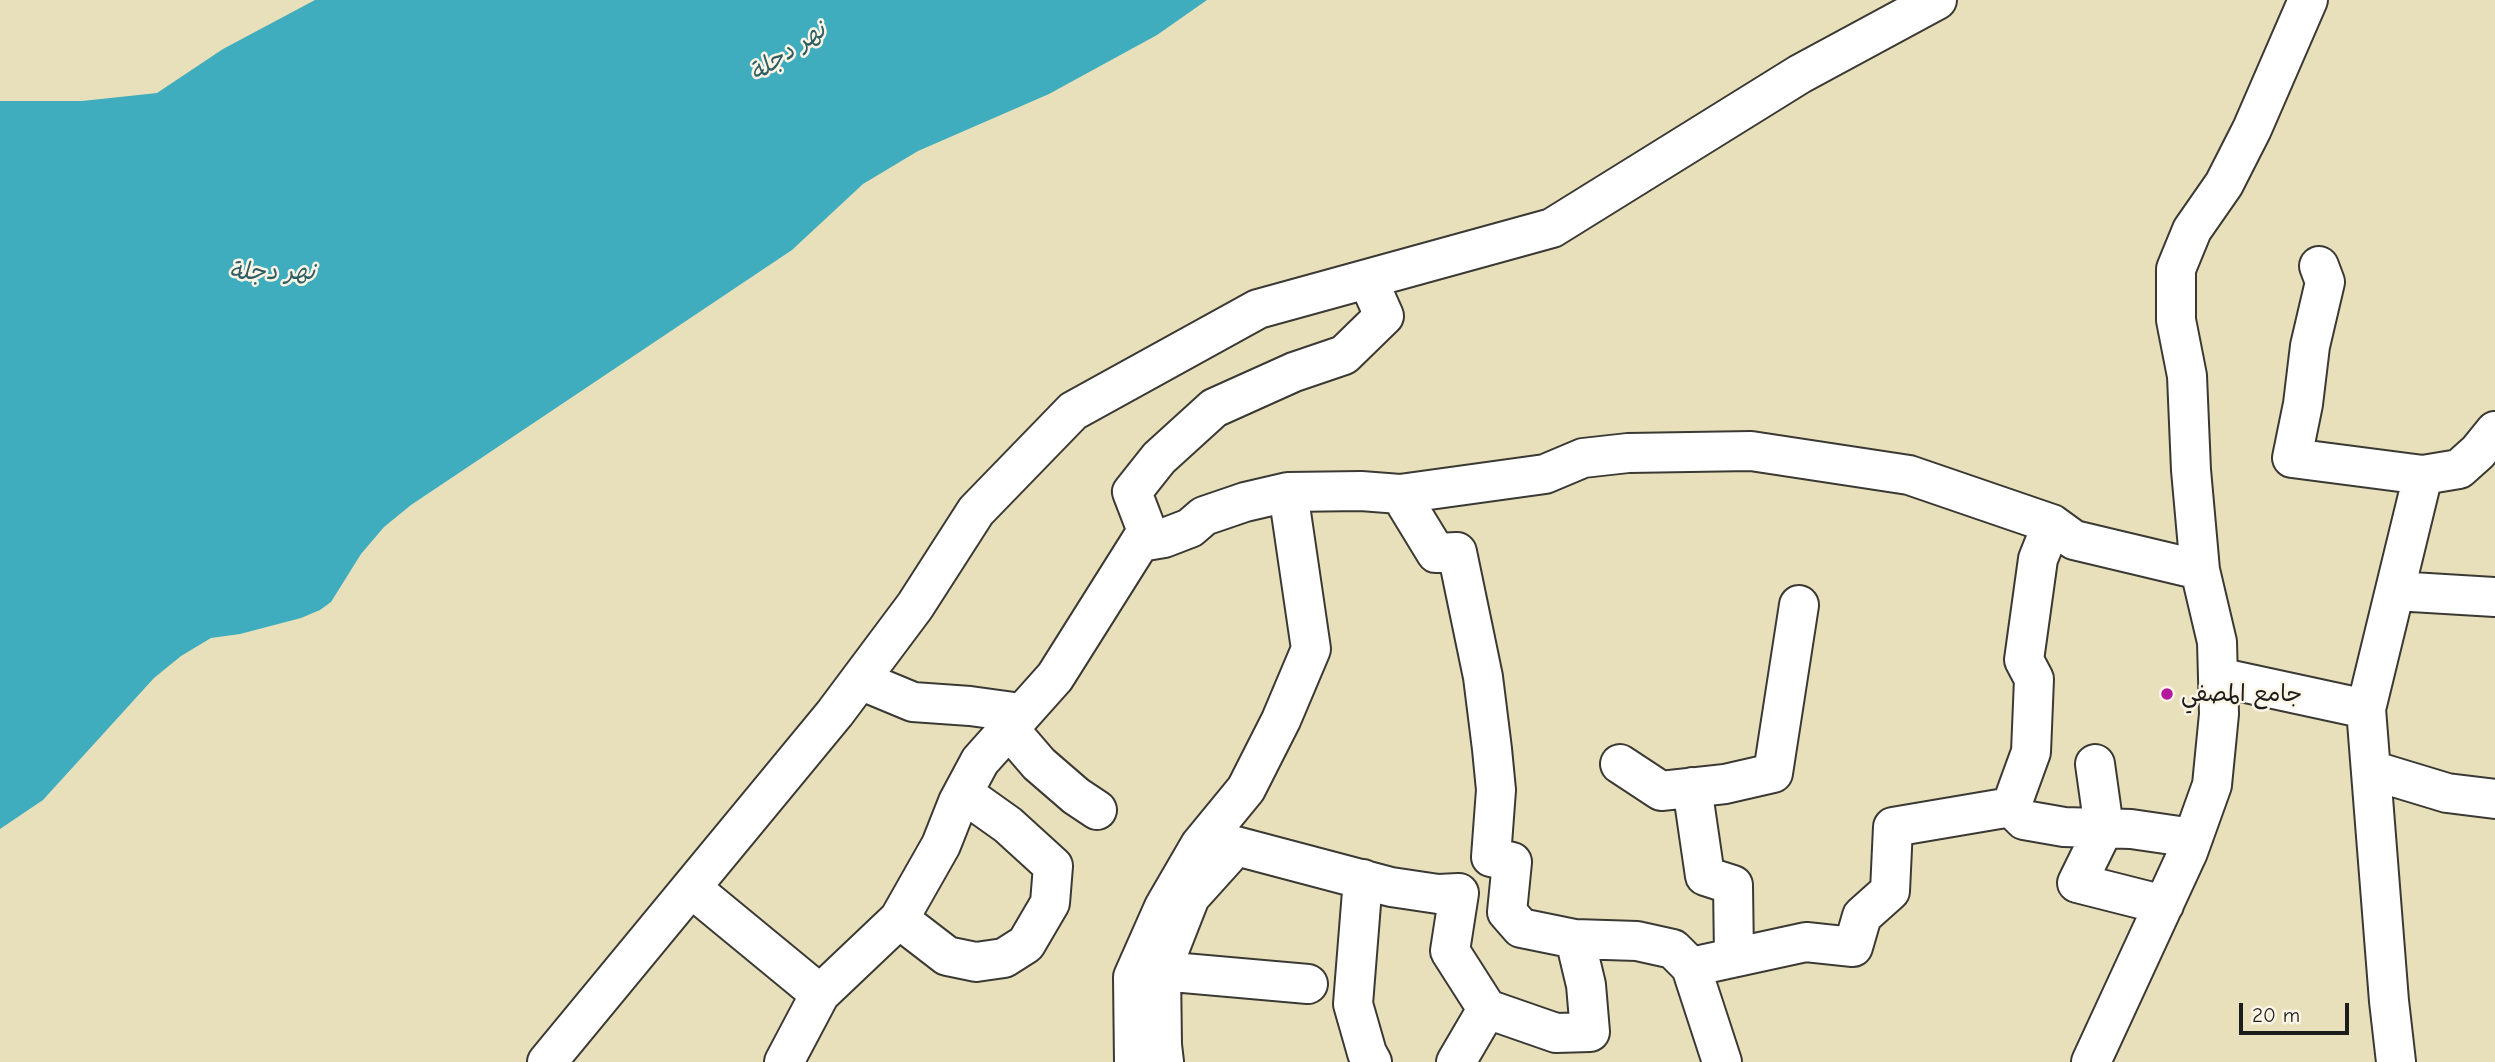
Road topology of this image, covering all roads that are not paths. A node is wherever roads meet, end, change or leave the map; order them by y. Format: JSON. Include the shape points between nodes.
{"nodes":[{"id":1,"x":1937,"y":0,"type":"edge"},
{"id":2,"x":2308,"y":0,"type":"edge"},
{"id":3,"x":2319,"y":266,"type":"dead end"},
{"id":4,"x":1368,"y":280,"type":"junction"},
{"id":5,"x":2495,"y":431,"type":"edge"},
{"id":6,"x":2423,"y":475,"type":"junction"},
{"id":7,"x":1288,"y":492,"type":"junction"},
{"id":8,"x":1399,"y":494,"type":"junction"},
{"id":9,"x":2052,"y":524,"type":"junction"},
{"id":10,"x":1140,"y":542,"type":"junction"},
{"id":11,"x":2200,"y":570,"type":"junction"},
{"id":12,"x":2395,"y":591,"type":"junction"},
{"id":13,"x":2495,"y":597,"type":"edge"},
{"id":14,"x":1799,"y":605,"type":"dead end"},
{"id":15,"x":2218,"y":677,"type":"junction"},
{"id":16,"x":860,"y":680,"type":"junction"},
{"id":17,"x":2366,"y":709,"type":"junction"},
{"id":18,"x":1015,"y":721,"type":"junction"},
{"id":19,"x":1620,"y":764,"type":"dead end"},
{"id":20,"x":2095,"y":764,"type":"dead end"},
{"id":21,"x":2371,"y":770,"type":"junction"},
{"id":22,"x":1692,"y":787,"type":"junction"},
{"id":23,"x":963,"y":793,"type":"junction"},
{"id":24,"x":2495,"y":799,"type":"edge"},
{"id":25,"x":2011,"y":807,"type":"junction"},
{"id":26,"x":1097,"y":810,"type":"dead end"},
{"id":27,"x":2104,"y":828,"type":"junction"},
{"id":28,"x":2193,"y":838,"type":"junction"},
{"id":29,"x":1363,"y":879,"type":"junction"},
{"id":30,"x":689,"y":891,"type":"junction"},
{"id":31,"x":2164,"y":905,"type":"junction"},
{"id":32,"x":899,"y":919,"type":"junction"},
{"id":33,"x":1575,"y":939,"type":"junction"},
{"id":34,"x":1734,"y":957,"type":"junction"},
{"id":35,"x":1691,"y":967,"type":"junction"},
{"id":36,"x":1161,"y":971,"type":"junction"},
{"id":37,"x":1308,"y":984,"type":"dead end"},
{"id":38,"x":820,"y":994,"type":"junction"},
{"id":39,"x":1487,"y":1009,"type":"junction"},
{"id":40,"x":547,"y":1062,"type":"edge"},
{"id":41,"x":784,"y":1062,"type":"edge"},
{"id":42,"x":1134,"y":1062,"type":"edge"},
{"id":43,"x":1164,"y":1062,"type":"edge"},
{"id":44,"x":1372,"y":1062,"type":"edge"},
{"id":45,"x":1456,"y":1062,"type":"edge"},
{"id":46,"x":1723,"y":1062,"type":"edge"},
{"id":47,"x":2091,"y":1062,"type":"edge"},
{"id":48,"x":2396,"y":1062,"type":"edge"}],
"edges":[{"from":1,"to":4,"type":"street","via":[[1800,74],[1552,228]]},
{"from":2,"to":11,"type":"street","via":[[2252,129],[2224,184],[2192,230],[2176,269],[2176,320],[2188,376]]},
{"from":3,"to":6,"type":"street","via":[[2325,282],[2292,458]]},
{"from":4,"to":10,"type":"street","via":[[1384,316],[1344,355],[1214,408],[1160,458],[1132,492],[1147,531]]},
{"from":4,"to":16,"type":"street","via":[[1258,309],[1073,411],[976,511]]},
{"from":5,"to":6,"type":"street","via":[[2459,469]]},
{"from":6,"to":12,"type":"street"},
{"from":7,"to":8,"type":"street"},
{"from":7,"to":10,"type":"street","via":[[1245,502],[1204,516],[1190,528],[1164,538]]},
{"from":7,"to":42,"type":"street","via":[[1311,649],[1246,789],[1200,845],[1164,906],[1133,977]]},
{"from":8,"to":9,"type":"street","via":[[1545,474],[1583,458],[1751,451],[1909,475]]},
{"from":8,"to":33,"type":"street","via":[[1436,553],[1457,552],[1483,677],[1492,749],[1496,790],[1491,857],[1512,862],[1507,912],[1521,928]]},
{"from":9,"to":11,"type":"street","via":[[2074,540]]},
{"from":9,"to":25,"type":"street","via":[[2038,559],[2024,660],[2034,679],[2031,752]]},
{"from":10,"to":18,"type":"street","via":[[1055,677]]},
{"from":11,"to":15,"type":"street","via":[[2217,642]]},
{"from":12,"to":13,"type":"street"},
{"from":12,"to":17,"type":"street"},
{"from":14,"to":22,"type":"street","via":[[1773,773]]},
{"from":15,"to":17,"type":"street"},
{"from":15,"to":28,"type":"street","via":[[2211,785]]},
{"from":16,"to":18,"type":"street","via":[[913,702],[970,706]]},
{"from":16,"to":30,"type":"street"},
{"from":17,"to":21,"type":"street"},
{"from":18,"to":23,"type":"street","via":[[979,761]]},
{"from":18,"to":26,"type":"street","via":[[1039,764]]},
{"from":19,"to":22,"type":"street","via":[[1661,791]]},
{"from":20,"to":27,"type":"street"},
{"from":21,"to":24,"type":"street","via":[[2447,793]]},
{"from":21,"to":48,"type":"street"},
{"from":22,"to":34,"type":"street","via":[[1705,876],[1733,885]]},
{"from":23,"to":32,"type":"street","via":[[941,845]]},
{"from":23,"to":32,"type":"street","via":[[1053,866],[1050,903],[1026,944],[1004,958],[976,962],[947,956]]},
{"from":25,"to":27,"type":"street","via":[[2024,820]]},
{"from":25,"to":34,"type":"street","via":[[1893,827],[1890,891],[1861,916],[1853,947],[1806,942]]},
{"from":27,"to":28,"type":"street"},
{"from":27,"to":31,"type":"street","via":[[2077,883]]},
{"from":28,"to":31,"type":"street"},
{"from":29,"to":36,"type":"street","via":[[1236,846],[1190,897]]},
{"from":29,"to":39,"type":"street","via":[[1438,894],[1459,893],[1450,951]]},
{"from":29,"to":44,"type":"street","via":[[1353,1004]]},
{"from":30,"to":38,"type":"street"},
{"from":30,"to":40,"type":"street"},
{"from":31,"to":47,"type":"street"},
{"from":32,"to":38,"type":"street"},
{"from":33,"to":35,"type":"street","via":[[1637,941],[1674,949]]},
{"from":33,"to":39,"type":"street","via":[[1586,985],[1590,1032],[1556,1033]]},
{"from":34,"to":35,"type":"street"},
{"from":35,"to":46,"type":"street"},
{"from":36,"to":37,"type":"street"},
{"from":36,"to":43,"type":"street"},
{"from":38,"to":41,"type":"street"},
{"from":39,"to":45,"type":"street"}]}
